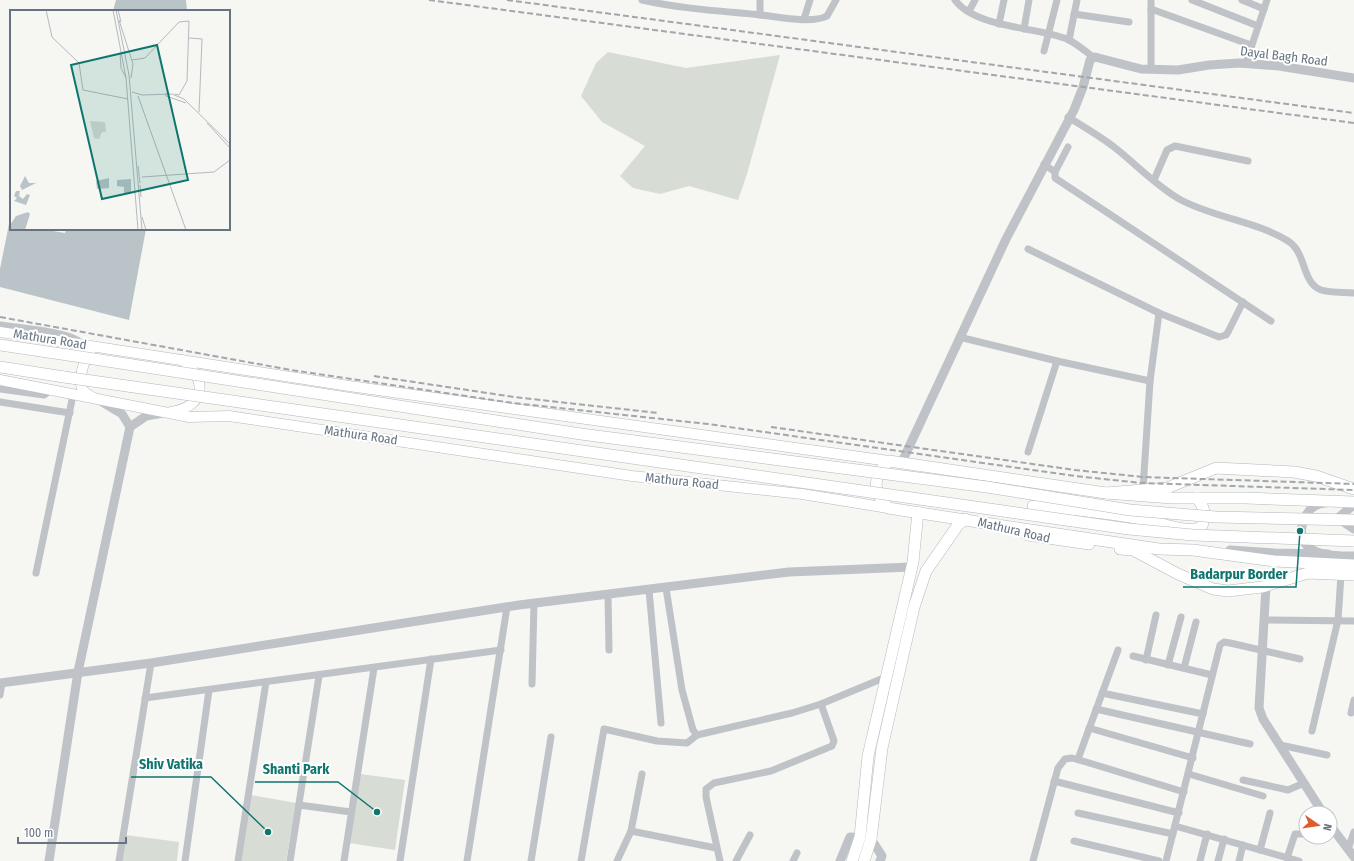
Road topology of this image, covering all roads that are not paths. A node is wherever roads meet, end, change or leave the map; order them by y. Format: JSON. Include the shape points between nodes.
{"nodes":[{"id":1,"x":642,"y":0,"type":"edge"},
{"id":2,"x":760,"y":0,"type":"edge"},
{"id":3,"x":810,"y":0,"type":"edge"},
{"id":4,"x":836,"y":0,"type":"edge"},
{"id":5,"x":955,"y":0,"type":"edge"},
{"id":6,"x":975,"y":0,"type":"edge"},
{"id":7,"x":1004,"y":0,"type":"edge"},
{"id":8,"x":1029,"y":0,"type":"edge"},
{"id":9,"x":1057,"y":0,"type":"edge"},
{"id":10,"x":1076,"y":0,"type":"edge"},
{"id":11,"x":1150,"y":0,"type":"edge"},
{"id":12,"x":1192,"y":0,"type":"edge"},
{"id":13,"x":1242,"y":0,"type":"edge"},
{"id":14,"x":1267,"y":0,"type":"edge"},
{"id":15,"x":1151,"y":9,"type":"junction"},
{"id":16,"x":1264,"y":9,"type":"junction"},
{"id":17,"x":969,"y":11,"type":"junction"},
{"id":18,"x":1074,"y":14,"type":"junction"},
{"id":19,"x":760,"y":15,"type":"junction"},
{"id":20,"x":804,"y":19,"type":"junction"},
{"id":21,"x":1129,"y":22,"type":"dead end"},
{"id":22,"x":999,"y":24,"type":"junction"},
{"id":23,"x":1258,"y":26,"type":"junction"},
{"id":24,"x":1024,"y":29,"type":"junction"},
{"id":25,"x":1048,"y":35,"type":"junction"},
{"id":26,"x":1069,"y":40,"type":"junction"},
{"id":27,"x":1251,"y":45,"type":"junction"},
{"id":28,"x":1044,"y":51,"type":"dead end"},
{"id":29,"x":1093,"y":57,"type":"junction"},
{"id":30,"x":1246,"y":63,"type":"junction"},
{"id":31,"x":1151,"y":69,"type":"junction"},
{"id":32,"x":1354,"y":78,"type":"edge"},
{"id":33,"x":1068,"y":117,"type":"junction"},
{"id":34,"x":1068,"y":147,"type":"dead end"},
{"id":35,"x":1248,"y":162,"type":"dead end"},
{"id":36,"x":1044,"y":164,"type":"junction"},
{"id":37,"x":1055,"y":172,"type":"junction"},
{"id":38,"x":1154,"y":180,"type":"junction"},
{"id":39,"x":1028,"y":249,"type":"dead end"},
{"id":40,"x":1354,"y":293,"type":"edge"},
{"id":41,"x":1243,"y":302,"type":"junction"},
{"id":42,"x":1159,"y":313,"type":"junction"},
{"id":43,"x":1271,"y":321,"type":"dead end"},
{"id":44,"x":0,"y":326,"type":"edge"},
{"id":45,"x":0,"y":332,"type":"edge"},
{"id":46,"x":958,"y":338,"type":"junction"},
{"id":47,"x":81,"y":344,"type":"junction"},
{"id":48,"x":0,"y":345,"type":"edge"},
{"id":49,"x":109,"y":348,"type":"junction"},
{"id":50,"x":182,"y":360,"type":"junction"},
{"id":51,"x":1057,"y":361,"type":"junction"},
{"id":52,"x":0,"y":367,"type":"edge"},
{"id":53,"x":0,"y":380,"type":"edge"},
{"id":54,"x":1150,"y":380,"type":"junction"},
{"id":55,"x":0,"y":388,"type":"edge"},
{"id":56,"x":49,"y":390,"type":"junction"},
{"id":57,"x":74,"y":395,"type":"junction"},
{"id":58,"x":101,"y":401,"type":"junction"},
{"id":59,"x":0,"y":402,"type":"edge"},
{"id":60,"x":70,"y":412,"type":"junction"},
{"id":61,"x":166,"y":413,"type":"junction"},
{"id":62,"x":130,"y":427,"type":"junction"},
{"id":63,"x":1028,"y":452,"type":"dead end"},
{"id":64,"x":889,"y":461,"type":"junction"},
{"id":65,"x":902,"y":462,"type":"junction"},
{"id":66,"x":1030,"y":482,"type":"junction"},
{"id":67,"x":1143,"y":489,"type":"junction"},
{"id":68,"x":1354,"y":489,"type":"edge"},
{"id":69,"x":1106,"y":493,"type":"junction"},
{"id":70,"x":1197,"y":498,"type":"junction"},
{"id":71,"x":1353,"y":505,"type":"edge"},
{"id":72,"x":1033,"y":506,"type":"junction"},
{"id":73,"x":888,"y":508,"type":"junction"},
{"id":74,"x":918,"y":512,"type":"junction"},
{"id":75,"x":1338,"y":518,"type":"junction"},
{"id":76,"x":965,"y":519,"type":"junction"},
{"id":77,"x":1354,"y":520,"type":"edge"},
{"id":78,"x":1354,"y":528,"type":"edge"},
{"id":79,"x":1022,"y":529,"type":"junction"},
{"id":80,"x":1302,"y":530,"type":"junction"},
{"id":81,"x":1354,"y":541,"type":"edge"},
{"id":82,"x":1193,"y":550,"type":"junction"},
{"id":83,"x":1328,"y":554,"type":"junction"},
{"id":84,"x":1354,"y":556,"type":"edge"},
{"id":85,"x":1354,"y":565,"type":"edge"},
{"id":86,"x":911,"y":568,"type":"junction"},
{"id":87,"x":36,"y":573,"type":"dead end"},
{"id":88,"x":1354,"y":574,"type":"edge"},
{"id":89,"x":1341,"y":575,"type":"junction"},
{"id":90,"x":1266,"y":586,"type":"junction"},
{"id":91,"x":666,"y":588,"type":"junction"},
{"id":92,"x":649,"y":590,"type":"junction"},
{"id":93,"x":608,"y":595,"type":"junction"},
{"id":94,"x":534,"y":603,"type":"junction"},
{"id":95,"x":507,"y":607,"type":"junction"},
{"id":96,"x":1156,"y":615,"type":"dead end"},
{"id":97,"x":1181,"y":617,"type":"dead end"},
{"id":98,"x":1265,"y":620,"type":"junction"},
{"id":99,"x":1338,"y":620,"type":"junction"},
{"id":100,"x":1354,"y":621,"type":"edge"},
{"id":101,"x":1196,"y":622,"type":"dead end"},
{"id":102,"x":501,"y":650,"type":"junction"},
{"id":103,"x":609,"y":650,"type":"dead end"},
{"id":104,"x":1118,"y":650,"type":"dead end"},
{"id":105,"x":1262,"y":651,"type":"junction"},
{"id":106,"x":1132,"y":656,"type":"dead end"},
{"id":107,"x":1300,"y":658,"type":"dead end"},
{"id":108,"x":431,"y":659,"type":"junction"},
{"id":109,"x":1146,"y":660,"type":"junction"},
{"id":110,"x":151,"y":663,"type":"junction"},
{"id":111,"x":1168,"y":665,"type":"junction"},
{"id":112,"x":374,"y":668,"type":"junction"},
{"id":113,"x":1184,"y":668,"type":"junction"},
{"id":114,"x":78,"y":672,"type":"junction"},
{"id":115,"x":1212,"y":675,"type":"junction"},
{"id":116,"x":319,"y":676,"type":"junction"},
{"id":117,"x":886,"y":677,"type":"junction"},
{"id":118,"x":266,"y":682,"type":"junction"},
{"id":119,"x":1,"y":683,"type":"edge"},
{"id":120,"x":532,"y":684,"type":"dead end"},
{"id":121,"x":209,"y":690,"type":"junction"},
{"id":122,"x":1102,"y":693,"type":"junction"},
{"id":123,"x":0,"y":695,"type":"edge"},
{"id":124,"x":145,"y":698,"type":"junction"},
{"id":125,"x":1354,"y":700,"type":"edge"},
{"id":126,"x":821,"y":704,"type":"junction"},
{"id":127,"x":1096,"y":709,"type":"junction"},
{"id":128,"x":1351,"y":713,"type":"dead end"},
{"id":129,"x":1203,"y":714,"type":"junction"},
{"id":130,"x":661,"y":723,"type":"dead end"},
{"id":131,"x":1090,"y":728,"type":"junction"},
{"id":132,"x":1312,"y":731,"type":"dead end"},
{"id":133,"x":1199,"y":732,"type":"junction"},
{"id":134,"x":697,"y":735,"type":"junction"},
{"id":135,"x":551,"y":737,"type":"dead end"},
{"id":136,"x":1250,"y":744,"type":"dead end"},
{"id":137,"x":1280,"y":745,"type":"junction"},
{"id":138,"x":1327,"y":755,"type":"dead end"},
{"id":139,"x":1193,"y":758,"type":"junction"},
{"id":140,"x":1078,"y":759,"type":"junction"},
{"id":141,"x":642,"y":774,"type":"dead end"},
{"id":142,"x":1189,"y":774,"type":"junction"},
{"id":143,"x":1243,"y":780,"type":"dead end"},
{"id":144,"x":1054,"y":782,"type":"junction"},
{"id":145,"x":1304,"y":783,"type":"junction"},
{"id":146,"x":1184,"y":792,"type":"junction"},
{"id":147,"x":1263,"y":796,"type":"dead end"},
{"id":148,"x":299,"y":805,"type":"junction"},
{"id":149,"x":1318,"y":805,"type":"edge"},
{"id":150,"x":351,"y":812,"type":"junction"},
{"id":151,"x":1078,"y":813,"type":"dead end"},
{"id":152,"x":1179,"y":813,"type":"junction"},
{"id":153,"x":1270,"y":813,"type":"dead end"},
{"id":154,"x":1176,"y":826,"type":"junction"},
{"id":155,"x":631,"y":831,"type":"junction"},
{"id":156,"x":1354,"y":832,"type":"edge"},
{"id":157,"x":1173,"y":834,"type":"junction"},
{"id":158,"x":1207,"y":834,"type":"junction"},
{"id":159,"x":1298,"y":834,"type":"edge"},
{"id":160,"x":750,"y":835,"type":"dead end"},
{"id":161,"x":1338,"y":837,"type":"edge"},
{"id":162,"x":865,"y":838,"type":"junction"},
{"id":163,"x":1224,"y":839,"type":"junction"},
{"id":164,"x":1074,"y":841,"type":"dead end"},
{"id":165,"x":1243,"y":845,"type":"junction"},
{"id":166,"x":716,"y":848,"type":"junction"},
{"id":167,"x":1260,"y":850,"type":"junction"},
{"id":168,"x":797,"y":853,"type":"dead end"},
{"id":169,"x":1351,"y":853,"type":"edge"},
{"id":170,"x":1279,"y":858,"type":"edge"},
{"id":171,"x":1287,"y":858,"type":"junction"},
{"id":172,"x":883,"y":859,"type":"edge"},
{"id":173,"x":48,"y":861,"type":"edge"},
{"id":174,"x":119,"y":861,"type":"edge"},
{"id":175,"x":185,"y":861,"type":"edge"},
{"id":176,"x":238,"y":861,"type":"edge"},
{"id":177,"x":290,"y":861,"type":"edge"},
{"id":178,"x":344,"y":861,"type":"edge"},
{"id":179,"x":400,"y":861,"type":"edge"},
{"id":180,"x":467,"y":861,"type":"edge"},
{"id":181,"x":531,"y":861,"type":"edge"},
{"id":182,"x":581,"y":861,"type":"edge"},
{"id":183,"x":617,"y":861,"type":"edge"},
{"id":184,"x":720,"y":861,"type":"edge"},
{"id":185,"x":736,"y":861,"type":"edge"},
{"id":186,"x":793,"y":861,"type":"edge"},
{"id":187,"x":840,"y":861,"type":"edge"},
{"id":188,"x":852,"y":861,"type":"edge"},
{"id":189,"x":864,"y":861,"type":"edge"},
{"id":190,"x":1033,"y":861,"type":"edge"},
{"id":191,"x":1159,"y":861,"type":"edge"},
{"id":192,"x":1166,"y":861,"type":"edge"},
{"id":193,"x":1200,"y":861,"type":"edge"},
{"id":194,"x":1218,"y":861,"type":"edge"},
{"id":195,"x":1239,"y":861,"type":"edge"},
{"id":196,"x":1299,"y":861,"type":"edge"}],
"edges":[{"from":1,"to":19,"type":"street","via":[[678,7]]},
{"from":2,"to":19,"type":"street"},
{"from":3,"to":20,"type":"street"},
{"from":4,"to":20,"type":"street","via":[[828,16]]},
{"from":5,"to":17,"type":"street"},
{"from":6,"to":17,"type":"street"},
{"from":7,"to":22,"type":"street"},
{"from":8,"to":24,"type":"street"},
{"from":9,"to":25,"type":"street"},
{"from":10,"to":18,"type":"street"},
{"from":11,"to":15,"type":"street"},
{"from":12,"to":23,"type":"street"},
{"from":13,"to":16,"type":"street"},
{"from":14,"to":16,"type":"street"},
{"from":15,"to":27,"type":"street"},
{"from":15,"to":31,"type":"street"},
{"from":16,"to":23,"type":"street"},
{"from":17,"to":22,"type":"street"},
{"from":18,"to":21,"type":"street"},
{"from":18,"to":26,"type":"street"},
{"from":19,"to":20,"type":"street"},
{"from":22,"to":24,"type":"street"},
{"from":23,"to":27,"type":"street"},
{"from":24,"to":25,"type":"street"},
{"from":25,"to":26,"type":"street"},
{"from":25,"to":28,"type":"street"},
{"from":26,"to":29,"type":"street"},
{"from":27,"to":30,"type":"street"},
{"from":29,"to":31,"type":"street","name":"Dayal Bagh Road","via":[[1141,69]]},
{"from":29,"to":33,"type":"street","via":[[1085,72],[1083,87],[1074,110]]},
{"from":30,"to":31,"type":"street","name":"Dayal Bagh Road","via":[[1178,70]]},
{"from":30,"to":32,"type":"street","name":"Dayal Bagh Road"},
{"from":33,"to":36,"type":"street"},
{"from":33,"to":38,"type":"street","via":[[1114,147]]},
{"from":34,"to":37,"type":"street"},
{"from":35,"to":38,"type":"street","via":[[1175,146],[1167,150]]},
{"from":36,"to":37,"type":"street"},
{"from":36,"to":46,"type":"street"},
{"from":37,"to":41,"type":"street","via":[[1056,178]]},
{"from":38,"to":40,"type":"street","via":[[1180,199],[1195,206],[1289,241],[1301,255],[1310,281],[1315,287],[1329,292]]},
{"from":39,"to":42,"type":"street"},
{"from":41,"to":42,"type":"street","via":[[1228,332],[1223,336]]},
{"from":41,"to":43,"type":"street"},
{"from":42,"to":54,"type":"street"},
{"from":44,"to":47,"type":"street","via":[[57,335]]},
{"from":45,"to":47,"type":"main road","name":"Mathura Road"},
{"from":46,"to":51,"type":"street"},
{"from":46,"to":65,"type":"street"},
{"from":47,"to":49,"type":"main road","name":"Mathura Road"},
{"from":48,"to":77,"type":"main road","name":"Mathura Road","bridge":true,"via":[[581,434],[987,487],[1130,510],[1220,517]]},
{"from":49,"to":50,"type":"main road","name":"Mathura Road"},
{"from":49,"to":58,"type":"main road","via":[[91,352],[83,370],[83,389],[86,394]]},
{"from":50,"to":61,"type":"main road","via":[[194,370],[199,391],[188,407]]},
{"from":50,"to":64,"type":"main road","name":"Mathura Road","via":[[349,386]]},
{"from":51,"to":54,"type":"street"},
{"from":51,"to":63,"type":"street"},
{"from":52,"to":81,"type":"main road","name":"Mathura Road","bridge":true,"via":[[1129,528],[1193,535]]},
{"from":53,"to":56,"type":"main road","name":"Mathura Road"},
{"from":54,"to":67,"type":"street"},
{"from":55,"to":56,"type":"street","via":[[44,394]]},
{"from":56,"to":57,"type":"main road","name":"Mathura Road"},
{"from":57,"to":58,"type":"main road","name":"Mathura Road"},
{"from":57,"to":60,"type":"street"},
{"from":58,"to":61,"type":"main road","name":"Mathura Road"},
{"from":58,"to":62,"type":"street","via":[[122,414]]},
{"from":59,"to":60,"type":"street"},
{"from":60,"to":87,"type":"street"},
{"from":61,"to":62,"type":"street","via":[[146,416]]},
{"from":61,"to":73,"type":"main road","name":"Mathura Road","via":[[189,417],[229,416],[632,476],[802,494]]},
{"from":62,"to":114,"type":"street"},
{"from":64,"to":65,"type":"main road","name":"Mathura Road"},
{"from":64,"to":73,"type":"main road","via":[[881,468],[876,488],[879,498]]},
{"from":65,"to":66,"type":"main road","name":"Mathura Road"},
{"from":66,"to":69,"type":"main road","name":"Mathura Road"},
{"from":66,"to":72,"type":"main road"},
{"from":67,"to":68,"type":"main road","name":"Mathura Road","via":[[1167,488],[1216,468],[1294,472],[1316,476]]},
{"from":67,"to":69,"type":"main road","name":"Mathura Road"},
{"from":69,"to":70,"type":"main road"},
{"from":70,"to":71,"type":"main road","via":[[1246,498]]},
{"from":70,"to":72,"type":"main road","via":[[1204,507],[1205,519],[1201,528],[1191,530],[1141,519]]},
{"from":71,"to":75,"type":"street"},
{"from":71,"to":80,"type":"street","via":[[1324,503],[1311,507],[1305,515]]},
{"from":72,"to":79,"type":"main road"},
{"from":73,"to":74,"type":"main road","name":"Mathura Road"},
{"from":74,"to":76,"type":"main road","name":"Mathura Road"},
{"from":74,"to":86,"type":"main road"},
{"from":75,"to":78,"type":"street"},
{"from":75,"to":80,"type":"street","via":[[1312,518],[1306,522]]},
{"from":76,"to":79,"type":"main road","name":"Mathura Road"},
{"from":76,"to":162,"type":"main road","via":[[926,571],[914,607],[882,748]]},
{"from":79,"to":82,"type":"main road","via":[[1158,549]]},
{"from":79,"to":90,"type":"main road","name":"Mathura Road","via":[[1028,535],[1133,550],[1213,589],[1228,591]]},
{"from":80,"to":83,"type":"street","via":[[1310,548]]},
{"from":82,"to":83,"type":"street"},
{"from":82,"to":85,"type":"main road","via":[[1274,561]]},
{"from":83,"to":84,"type":"street"},
{"from":86,"to":91,"type":"street","via":[[789,572]]},
{"from":86,"to":117,"type":"main road"},
{"from":88,"to":89,"type":"main road","name":"Mathura Road"},
{"from":89,"to":90,"type":"main road","name":"Mathura Road","via":[[1308,573]]},
{"from":89,"to":99,"type":"street"},
{"from":90,"to":98,"type":"street"},
{"from":91,"to":92,"type":"street"},
{"from":91,"to":134,"type":"street","via":[[682,690]]},
{"from":92,"to":93,"type":"street"},
{"from":92,"to":130,"type":"street"},
{"from":93,"to":94,"type":"street"},
{"from":93,"to":103,"type":"street"},
{"from":94,"to":95,"type":"street"},
{"from":94,"to":120,"type":"street"},
{"from":95,"to":102,"type":"street"},
{"from":95,"to":110,"type":"street"},
{"from":96,"to":109,"type":"street"},
{"from":97,"to":111,"type":"street"},
{"from":98,"to":99,"type":"street"},
{"from":98,"to":105,"type":"street"},
{"from":99,"to":100,"type":"street"},
{"from":99,"to":132,"type":"street"},
{"from":101,"to":113,"type":"street"},
{"from":102,"to":108,"type":"street"},
{"from":102,"to":180,"type":"street"},
{"from":104,"to":122,"type":"street"},
{"from":105,"to":107,"type":"street"},
{"from":105,"to":115,"type":"street","via":[[1221,643]]},
{"from":105,"to":137,"type":"street","via":[[1259,708]]},
{"from":106,"to":109,"type":"street"},
{"from":108,"to":112,"type":"street"},
{"from":108,"to":179,"type":"street"},
{"from":109,"to":111,"type":"street"},
{"from":110,"to":114,"type":"street"},
{"from":110,"to":124,"type":"street"},
{"from":111,"to":113,"type":"street"},
{"from":112,"to":116,"type":"street"},
{"from":112,"to":150,"type":"street"},
{"from":113,"to":115,"type":"street"},
{"from":114,"to":119,"type":"street"},
{"from":114,"to":173,"type":"street"},
{"from":115,"to":129,"type":"street"},
{"from":116,"to":118,"type":"street"},
{"from":116,"to":148,"type":"street"},
{"from":117,"to":126,"type":"street"},
{"from":117,"to":162,"type":"main road","via":[[868,756]]},
{"from":118,"to":121,"type":"street"},
{"from":118,"to":176,"type":"street"},
{"from":119,"to":123,"type":"street"},
{"from":121,"to":124,"type":"street"},
{"from":121,"to":175,"type":"street"},
{"from":122,"to":127,"type":"street"},
{"from":122,"to":129,"type":"street"},
{"from":124,"to":174,"type":"street"},
{"from":125,"to":128,"type":"street"},
{"from":126,"to":134,"type":"street"},
{"from":126,"to":166,"type":"street","via":[[834,741],[832,746],[780,768],[714,783],[706,790]]},
{"from":127,"to":131,"type":"street"},
{"from":127,"to":133,"type":"street"},
{"from":129,"to":133,"type":"street"},
{"from":131,"to":139,"type":"street"},
{"from":131,"to":140,"type":"street"},
{"from":133,"to":136,"type":"street"},
{"from":133,"to":139,"type":"street"},
{"from":134,"to":182,"type":"street","via":[[687,743],[656,741],[604,729]]},
{"from":135,"to":181,"type":"street"},
{"from":137,"to":138,"type":"street"},
{"from":137,"to":145,"type":"street"},
{"from":139,"to":142,"type":"street"},
{"from":140,"to":144,"type":"street","via":[[1068,758],[1061,762]]},
{"from":140,"to":146,"type":"street"},
{"from":141,"to":155,"type":"street"},
{"from":142,"to":146,"type":"street"},
{"from":142,"to":147,"type":"street"},
{"from":143,"to":145,"type":"street","via":[[1288,790]]},
{"from":144,"to":152,"type":"street"},
{"from":144,"to":190,"type":"street"},
{"from":145,"to":149,"type":"street"},
{"from":146,"to":152,"type":"street"},
{"from":148,"to":150,"type":"street"},
{"from":148,"to":177,"type":"street"},
{"from":150,"to":178,"type":"street"},
{"from":151,"to":157,"type":"street"},
{"from":152,"to":154,"type":"street"},
{"from":153,"to":167,"type":"street"},
{"from":154,"to":157,"type":"street"},
{"from":154,"to":158,"type":"street"},
{"from":155,"to":166,"type":"street"},
{"from":155,"to":183,"type":"street"},
{"from":156,"to":169,"type":"street"},
{"from":157,"to":192,"type":"street"},
{"from":158,"to":163,"type":"street"},
{"from":158,"to":193,"type":"street"},
{"from":159,"to":171,"type":"street","via":[[1295,834]]},
{"from":160,"to":185,"type":"street"},
{"from":161,"to":169,"type":"street"},
{"from":162,"to":172,"type":"street"},
{"from":162,"to":187,"type":"street","via":[[850,837]]},
{"from":162,"to":188,"type":"main road"},
{"from":162,"to":189,"type":"main road"},
{"from":163,"to":165,"type":"street"},
{"from":163,"to":194,"type":"street"},
{"from":164,"to":191,"type":"street"},
{"from":165,"to":167,"type":"street"},
{"from":165,"to":195,"type":"street"},
{"from":166,"to":184,"type":"street"},
{"from":167,"to":170,"type":"street"},
{"from":168,"to":186,"type":"street"},
{"from":170,"to":171,"type":"street"},
{"from":171,"to":196,"type":"street"}]}
